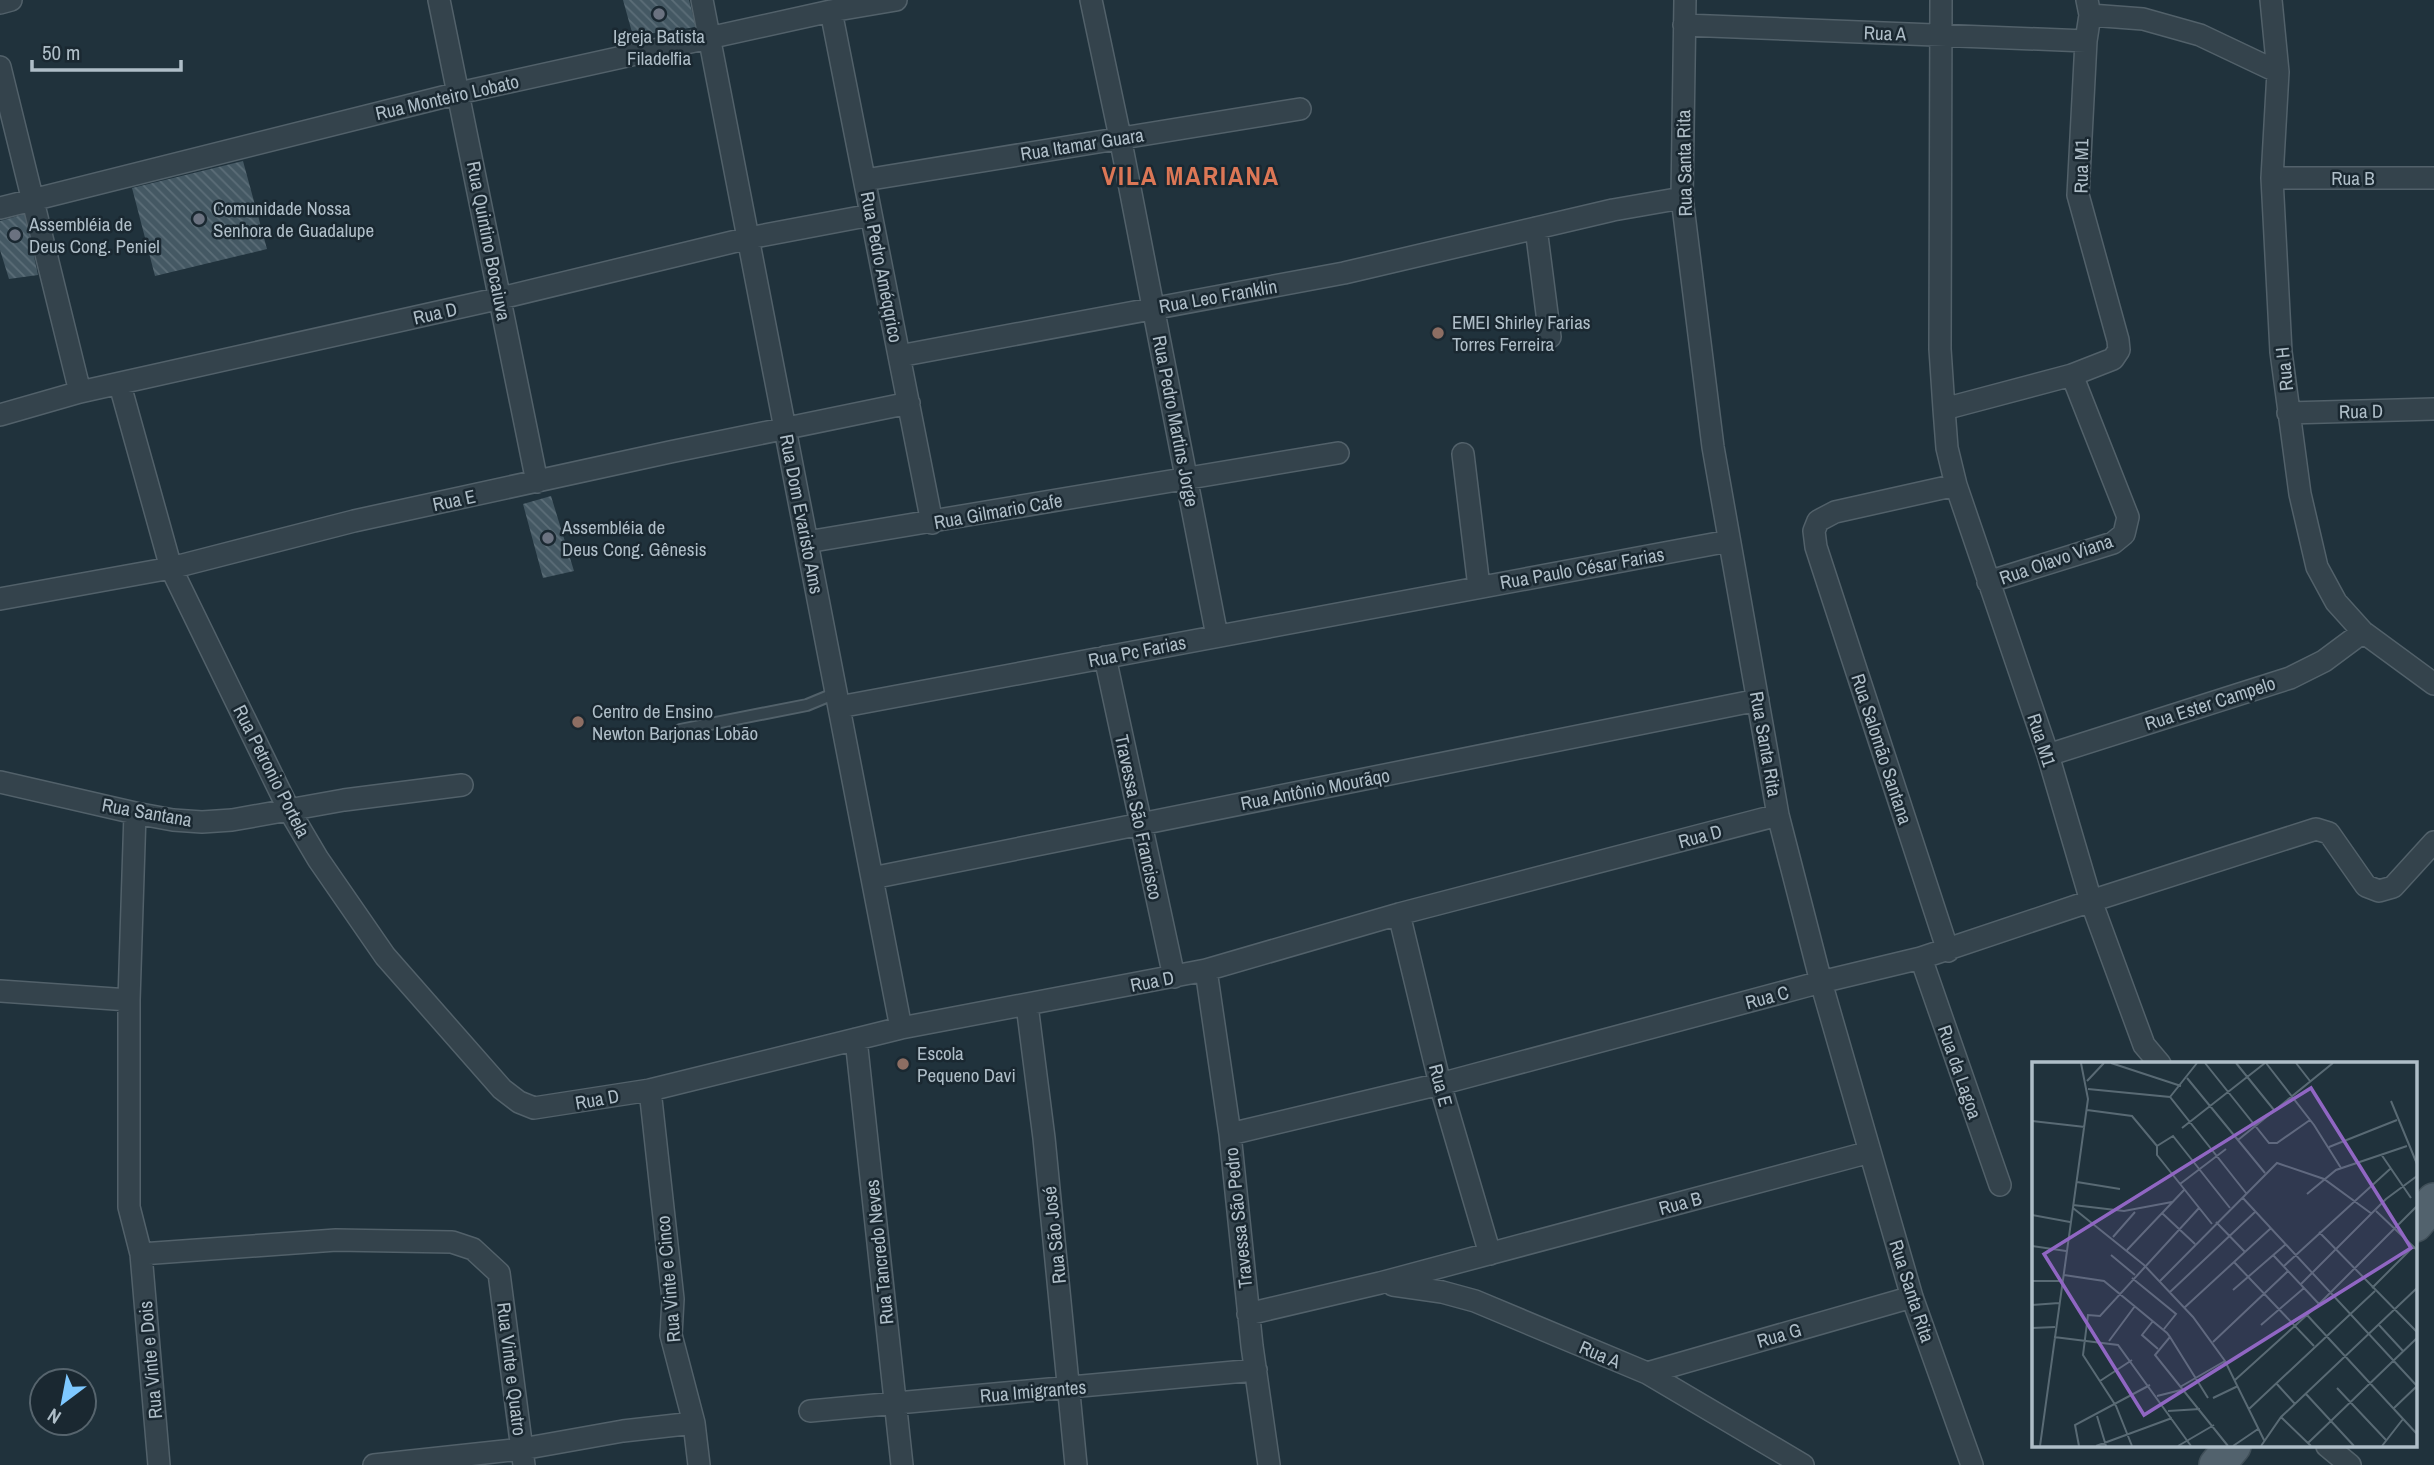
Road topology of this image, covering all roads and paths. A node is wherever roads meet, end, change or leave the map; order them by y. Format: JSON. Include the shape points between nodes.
{"nodes":[{"id":1,"x":11,"y":0,"type":"edge"},
{"id":2,"x":439,"y":0,"type":"edge"},
{"id":3,"x":702,"y":0,"type":"edge"},
{"id":4,"x":896,"y":0,"type":"edge"},
{"id":5,"x":1091,"y":0,"type":"edge"},
{"id":6,"x":1685,"y":0,"type":"edge"},
{"id":7,"x":1941,"y":0,"type":"edge"},
{"id":8,"x":2271,"y":0,"type":"edge"},
{"id":9,"x":0,"y":3,"type":"edge"},
{"id":10,"x":2089,"y":8,"type":"edge"},
{"id":11,"x":831,"y":10,"type":"junction"},
{"id":12,"x":1684,"y":26,"type":"junction"},
{"id":13,"x":1941,"y":35,"type":"junction"},
{"id":14,"x":710,"y":37,"type":"junction"},
{"id":15,"x":2086,"y":41,"type":"junction"},
{"id":16,"x":0,"y":67,"type":"edge"},
{"id":17,"x":2278,"y":72,"type":"junction"},
{"id":18,"x":459,"y":93,"type":"junction"},
{"id":19,"x":1300,"y":109,"type":"dead end"},
{"id":20,"x":1120,"y":137,"type":"junction"},
{"id":21,"x":2272,"y":178,"type":"junction"},
{"id":22,"x":2434,"y":178,"type":"edge"},
{"id":23,"x":864,"y":180,"type":"junction"},
{"id":24,"x":1682,"y":198,"type":"junction"},
{"id":25,"x":34,"y":200,"type":"junction"},
{"id":26,"x":0,"y":208,"type":"edge"},
{"id":27,"x":871,"y":215,"type":"junction"},
{"id":28,"x":1536,"y":228,"type":"junction"},
{"id":29,"x":749,"y":238,"type":"junction"},
{"id":30,"x":501,"y":298,"type":"junction"},
{"id":31,"x":1153,"y":307,"type":"junction"},
{"id":32,"x":1550,"y":337,"type":"dead end"},
{"id":33,"x":899,"y":356,"type":"junction"},
{"id":34,"x":2073,"y":375,"type":"junction"},
{"id":35,"x":120,"y":385,"type":"junction"},
{"id":36,"x":80,"y":393,"type":"junction"},
{"id":37,"x":909,"y":403,"type":"junction"},
{"id":38,"x":1944,"y":409,"type":"junction"},
{"id":39,"x":2434,"y":409,"type":"edge"},
{"id":40,"x":2288,"y":413,"type":"junction"},
{"id":41,"x":0,"y":415,"type":"edge"},
{"id":42,"x":785,"y":428,"type":"junction"},
{"id":43,"x":1338,"y":453,"type":"dead end"},
{"id":44,"x":1463,"y":454,"type":"dead end"},
{"id":45,"x":1188,"y":477,"type":"junction"},
{"id":46,"x":537,"y":482,"type":"junction"},
{"id":47,"x":1956,"y":485,"type":"junction"},
{"id":48,"x":932,"y":523,"type":"junction"},
{"id":49,"x":1729,"y":541,"type":"junction"},
{"id":50,"x":807,"y":542,"type":"junction"},
{"id":51,"x":171,"y":568,"type":"junction"},
{"id":52,"x":1988,"y":582,"type":"junction"},
{"id":53,"x":1479,"y":587,"type":"junction"},
{"id":54,"x":1434,"y":595,"type":"joint"},
{"id":55,"x":0,"y":599,"type":"edge"},
{"id":56,"x":2362,"y":632,"type":"junction"},
{"id":57,"x":1217,"y":636,"type":"junction"},
{"id":58,"x":1105,"y":657,"type":"junction"},
{"id":59,"x":2434,"y":684,"type":"edge"},
{"id":60,"x":838,"y":700,"type":"junction"},
{"id":61,"x":1758,"y":700,"type":"junction"},
{"id":62,"x":680,"y":730,"type":"dead end"},
{"id":63,"x":2048,"y":755,"type":"junction"},
{"id":64,"x":0,"y":782,"type":"edge"},
{"id":65,"x":463,"y":785,"type":"dead end"},
{"id":66,"x":289,"y":810,"type":"junction"},
{"id":67,"x":135,"y":813,"type":"junction"},
{"id":68,"x":1778,"y":815,"type":"junction"},
{"id":69,"x":1140,"y":824,"type":"junction"},
{"id":70,"x":2434,"y":842,"type":"edge"},
{"id":71,"x":872,"y":878,"type":"junction"},
{"id":72,"x":2091,"y":901,"type":"junction"},
{"id":73,"x":1399,"y":914,"type":"junction"},
{"id":74,"x":1948,"y":951,"type":"junction"},
{"id":75,"x":1921,"y":958,"type":"junction"},
{"id":76,"x":1206,"y":970,"type":"junction"},
{"id":77,"x":1174,"y":976,"type":"junction"},
{"id":78,"x":1821,"y":982,"type":"junction"},
{"id":79,"x":0,"y":991,"type":"edge"},
{"id":80,"x":129,"y":1000,"type":"junction"},
{"id":81,"x":1027,"y":1005,"type":"junction"},
{"id":82,"x":901,"y":1028,"type":"junction"},
{"id":83,"x":856,"y":1039,"type":"junction"},
{"id":84,"x":2158,"y":1062,"type":"edge"},
{"id":85,"x":1440,"y":1084,"type":"junction"},
{"id":86,"x":650,"y":1090,"type":"junction"},
{"id":87,"x":519,"y":1102,"type":"joint"},
{"id":88,"x":1230,"y":1134,"type":"junction"},
{"id":89,"x":1870,"y":1152,"type":"junction"},
{"id":90,"x":2000,"y":1185,"type":"dead end"},
{"id":91,"x":141,"y":1254,"type":"junction"},
{"id":92,"x":1490,"y":1254,"type":"junction"},
{"id":93,"x":1380,"y":1283,"type":"junction"},
{"id":94,"x":1912,"y":1297,"type":"junction"},
{"id":95,"x":1248,"y":1314,"type":"junction"},
{"id":96,"x":1256,"y":1370,"type":"junction"},
{"id":97,"x":1647,"y":1373,"type":"junction"},
{"id":98,"x":1070,"y":1387,"type":"junction"},
{"id":99,"x":895,"y":1404,"type":"junction"},
{"id":100,"x":810,"y":1411,"type":"dead end"},
{"id":101,"x":694,"y":1423,"type":"junction"},
{"id":102,"x":2231,"y":1448,"type":"edge"},
{"id":103,"x":2329,"y":1448,"type":"edge"},
{"id":104,"x":523,"y":1457,"type":"edge"},
{"id":105,"x":159,"y":1465,"type":"edge"},
{"id":106,"x":374,"y":1465,"type":"edge"},
{"id":107,"x":699,"y":1465,"type":"edge"},
{"id":108,"x":902,"y":1465,"type":"edge"},
{"id":109,"x":1076,"y":1465,"type":"edge"},
{"id":110,"x":1269,"y":1465,"type":"edge"},
{"id":111,"x":1803,"y":1465,"type":"edge"},
{"id":112,"x":1972,"y":1465,"type":"edge"},
{"id":113,"x":2217,"y":1465,"type":"edge"},
{"id":114,"x":2350,"y":1465,"type":"edge"}],
"edges":[{"from":1,"to":9,"type":"street"},
{"from":2,"to":18,"type":"street","name":"Rua Quintino Bocaiuva"},
{"from":3,"to":14,"type":"street","name":"Rua Dom Evaristo Ams"},
{"from":4,"to":11,"type":"street","name":"Rua Monteiro Lobato"},
{"from":5,"to":20,"type":"street","name":"Rua Pedro Martins Jorge"},
{"from":6,"to":12,"type":"street","name":"Rua Santa Rita"},
{"from":7,"to":13,"type":"street","name":"Rua M1"},
{"from":8,"to":17,"type":"street","name":"Rua H"},
{"from":10,"to":15,"type":"street","name":"Rua M1"},
{"from":10,"to":17,"type":"street","via":[[2200,35]]},
{"from":11,"to":14,"type":"street","name":"Rua Monteiro Lobato"},
{"from":11,"to":23,"type":"street","name":"Rua Pedro Améqqrico"},
{"from":12,"to":13,"type":"street","name":"Rua A"},
{"from":12,"to":24,"type":"street","name":"Rua Santa Rita"},
{"from":13,"to":15,"type":"street","name":"Rua A"},
{"from":13,"to":38,"type":"street","name":"Rua M1"},
{"from":14,"to":18,"type":"street","name":"Rua Monteiro Lobato"},
{"from":14,"to":29,"type":"street","name":"Rua Dom Evaristo Ams"},
{"from":15,"to":34,"type":"street","name":"Rua M1","via":[[2078,195],[2119,350],[2113,359]]},
{"from":16,"to":25,"type":"street"},
{"from":17,"to":21,"type":"street","name":"Rua H"},
{"from":18,"to":25,"type":"street","name":"Rua Monteiro Lobato"},
{"from":18,"to":30,"type":"street","name":"Rua Quintino Bocaiuva"},
{"from":19,"to":20,"type":"street","name":"Rua Itamar Guara"},
{"from":20,"to":23,"type":"street","name":"Rua Itamar Guara"},
{"from":20,"to":31,"type":"street","name":"Rua Pedro Martins Jorge"},
{"from":21,"to":22,"type":"street","name":"Rua B"},
{"from":21,"to":40,"type":"street","name":"Rua H"},
{"from":23,"to":27,"type":"street","name":"Rua Pedro Améqqrico"},
{"from":24,"to":28,"type":"street","name":"Rua Leo Franklin"},
{"from":24,"to":49,"type":"street","name":"Rua Santa Rita"},
{"from":25,"to":26,"type":"street","name":"Rua Monteiro Lobato"},
{"from":25,"to":36,"type":"street"},
{"from":27,"to":29,"type":"street","name":"Rua D"},
{"from":27,"to":33,"type":"street","name":"Rua Pedro Améqqrico"},
{"from":28,"to":31,"type":"street","name":"Rua Leo Franklin","via":[[1345,273]]},
{"from":28,"to":32,"type":"street"},
{"from":29,"to":30,"type":"street","name":"Rua D"},
{"from":29,"to":42,"type":"street","name":"Rua Dom Evaristo Ams"},
{"from":30,"to":35,"type":"street","name":"Rua D"},
{"from":30,"to":46,"type":"street","name":"Rua Quintino Bocaiuva"},
{"from":31,"to":33,"type":"street","name":"Rua Leo Franklin"},
{"from":31,"to":45,"type":"street","name":"Rua Pedro Martins Jorge"},
{"from":33,"to":37,"type":"street","name":"Rua Pedro Améqqrico"},
{"from":34,"to":38,"type":"street","name":"Rua M1"},
{"from":34,"to":52,"type":"street","name":"Rua Olavo Viana","via":[[2128,517],[2124,534],[2113,543]]},
{"from":35,"to":36,"type":"street","name":"Rua D"},
{"from":35,"to":51,"type":"street","name":"Rua Petronio Portela"},
{"from":36,"to":41,"type":"street","name":"Rua D"},
{"from":37,"to":42,"type":"street","name":"Rua E"},
{"from":37,"to":48,"type":"street","name":"Rua Pedro Améqqrico"},
{"from":38,"to":47,"type":"street","name":"Rua M1"},
{"from":39,"to":40,"type":"street","name":"Rua D"},
{"from":40,"to":56,"type":"street","name":"Rua H","via":[[2300,494],[2318,568],[2336,602]]},
{"from":42,"to":46,"type":"street","name":"Rua E"},
{"from":42,"to":50,"type":"street","name":"Rua Dom Evaristo Ams"},
{"from":43,"to":45,"type":"street","name":"Rua Gilmario Cafe"},
{"from":44,"to":53,"type":"street"},
{"from":45,"to":48,"type":"street","name":"Rua Gilmario Cafe"},
{"from":45,"to":57,"type":"street","name":"Rua Pedro Martins Jorge"},
{"from":46,"to":51,"type":"street","name":"Rua E","via":[[355,521]]},
{"from":47,"to":52,"type":"street","name":"Rua M1"},
{"from":47,"to":74,"type":"street","name":"Rua Salomão Santana","via":[[1825,516],[1814,531]]},
{"from":48,"to":50,"type":"street","name":"Rua Gilmario Cafe"},
{"from":49,"to":53,"type":"street","name":"Rua Paulo César Farias"},
{"from":49,"to":61,"type":"street","name":"Rua Santa Rita"},
{"from":50,"to":60,"type":"street","name":"Rua Dom Evaristo Ams"},
{"from":51,"to":55,"type":"street","name":"Rua E"},
{"from":51,"to":66,"type":"street","name":"Rua Petronio Portela"},
{"from":52,"to":63,"type":"street","name":"Rua M1"},
{"from":53,"to":54,"type":"street","name":"Rua Paulo César Farias"},
{"from":54,"to":57,"type":"street","name":"Rua Pc Farias"},
{"from":56,"to":59,"type":"street","name":"Rua H"},
{"from":56,"to":63,"type":"street","name":"Rua Ester Campelo","via":[[2324,661],[2290,678]]},
{"from":57,"to":58,"type":"street","name":"Rua Pc Farias"},
{"from":58,"to":60,"type":"street","name":"Rua Pc Farias"},
{"from":58,"to":69,"type":"street","name":"Travessa São Francisco"},
{"from":60,"to":62,"type":"lane"},
{"from":60,"to":71,"type":"street","name":"Rua Dom Evaristo Ams"},
{"from":61,"to":68,"type":"street","name":"Rua Santa Rita"},
{"from":61,"to":69,"type":"street","name":"Rua Antônio Mourãqo"},
{"from":63,"to":72,"type":"street","name":"Rua M1"},
{"from":64,"to":67,"type":"street","name":"Rua Santana"},
{"from":65,"to":66,"type":"street","name":"Rua Santana"},
{"from":66,"to":67,"type":"street","name":"Rua Santana","via":[[202,821]]},
{"from":66,"to":87,"type":"street","name":"Rua Petronio Portela","via":[[385,956],[502,1089]]},
{"from":67,"to":80,"type":"street"},
{"from":68,"to":73,"type":"street","name":"Rua D"},
{"from":68,"to":78,"type":"street","name":"Rua Santa Rita"},
{"from":69,"to":71,"type":"street","name":"Rua Antônio Mourãqo"},
{"from":69,"to":77,"type":"street","name":"Travessa São Francisco"},
{"from":70,"to":72,"type":"street","name":"Rua C","via":[[2393,887],[2379,891],[2366,886],[2329,833],[2316,829]]},
{"from":71,"to":82,"type":"street","name":"Rua Dom Evaristo Ams"},
{"from":72,"to":74,"type":"street","name":"Rua C"},
{"from":72,"to":84,"type":"street","name":"Rua M1","via":[[2144,1045]]},
{"from":73,"to":76,"type":"street","name":"Rua D"},
{"from":73,"to":85,"type":"street","name":"Rua E"},
{"from":74,"to":75,"type":"street","name":"Rua C"},
{"from":75,"to":78,"type":"street","name":"Rua C"},
{"from":75,"to":90,"type":"street","name":"Rua da Lagoa"},
{"from":76,"to":77,"type":"street","name":"Rua D"},
{"from":76,"to":88,"type":"street","name":"Travessa São Pedro"},
{"from":77,"to":81,"type":"street","name":"Rua D"},
{"from":78,"to":85,"type":"street","name":"Rua C"},
{"from":78,"to":89,"type":"street","name":"Rua Santa Rita"},
{"from":79,"to":80,"type":"street"},
{"from":80,"to":91,"type":"street","name":"Rua Vinte e Dois","via":[[129,1207]]},
{"from":81,"to":82,"type":"street","name":"Rua D"},
{"from":81,"to":98,"type":"street","name":"Rua São José"},
{"from":82,"to":83,"type":"street","name":"Rua D"},
{"from":83,"to":86,"type":"street","name":"Rua D"},
{"from":83,"to":99,"type":"street","name":"Rua Tancredo Neves"},
{"from":85,"to":88,"type":"street","name":"Rua C"},
{"from":85,"to":92,"type":"street","name":"Rua E"},
{"from":86,"to":87,"type":"street","name":"Rua D","via":[[540,1108]]},
{"from":86,"to":101,"type":"street","name":"Rua Vinte e Cinco","via":[[673,1299],[671,1335]]},
{"from":88,"to":95,"type":"street","name":"Travessa São Pedro"},
{"from":89,"to":92,"type":"street","name":"Rua B"},
{"from":89,"to":94,"type":"street","name":"Rua Santa Rita"},
{"from":91,"to":104,"type":"street","name":"Rua Vinte e Quatro","via":[[336,1240],[452,1242],[473,1249],[499,1273]]},
{"from":91,"to":105,"type":"street","name":"Rua Vinte e Dois"},
{"from":92,"to":93,"type":"street","name":"Rua A"},
{"from":93,"to":95,"type":"street","name":"Rua A"},
{"from":93,"to":97,"type":"street","name":"Rua A","via":[[1475,1301]]},
{"from":94,"to":97,"type":"street","name":"Rua G"},
{"from":94,"to":112,"type":"street","name":"Rua Santa Rita"},
{"from":95,"to":96,"type":"street","name":"Travessa São Pedro"},
{"from":96,"to":98,"type":"street","name":"Rua Imigrantes"},
{"from":96,"to":110,"type":"street","name":"Travessa São Pedro"},
{"from":97,"to":111,"type":"street","name":"Rua A"},
{"from":98,"to":99,"type":"street","name":"Rua Imigrantes"},
{"from":98,"to":109,"type":"street","name":"Rua São José"},
{"from":99,"to":100,"type":"street","name":"Rua Imigrantes"},
{"from":99,"to":108,"type":"street","name":"Rua Tancredo Neves"},
{"from":101,"to":104,"type":"street","via":[[623,1432]]},
{"from":101,"to":107,"type":"street","name":"Rua Vinte e Cinco"},
{"from":102,"to":113,"type":"main road"},
{"from":103,"to":114,"type":"street"},
{"from":104,"to":106,"type":"street"}]}
